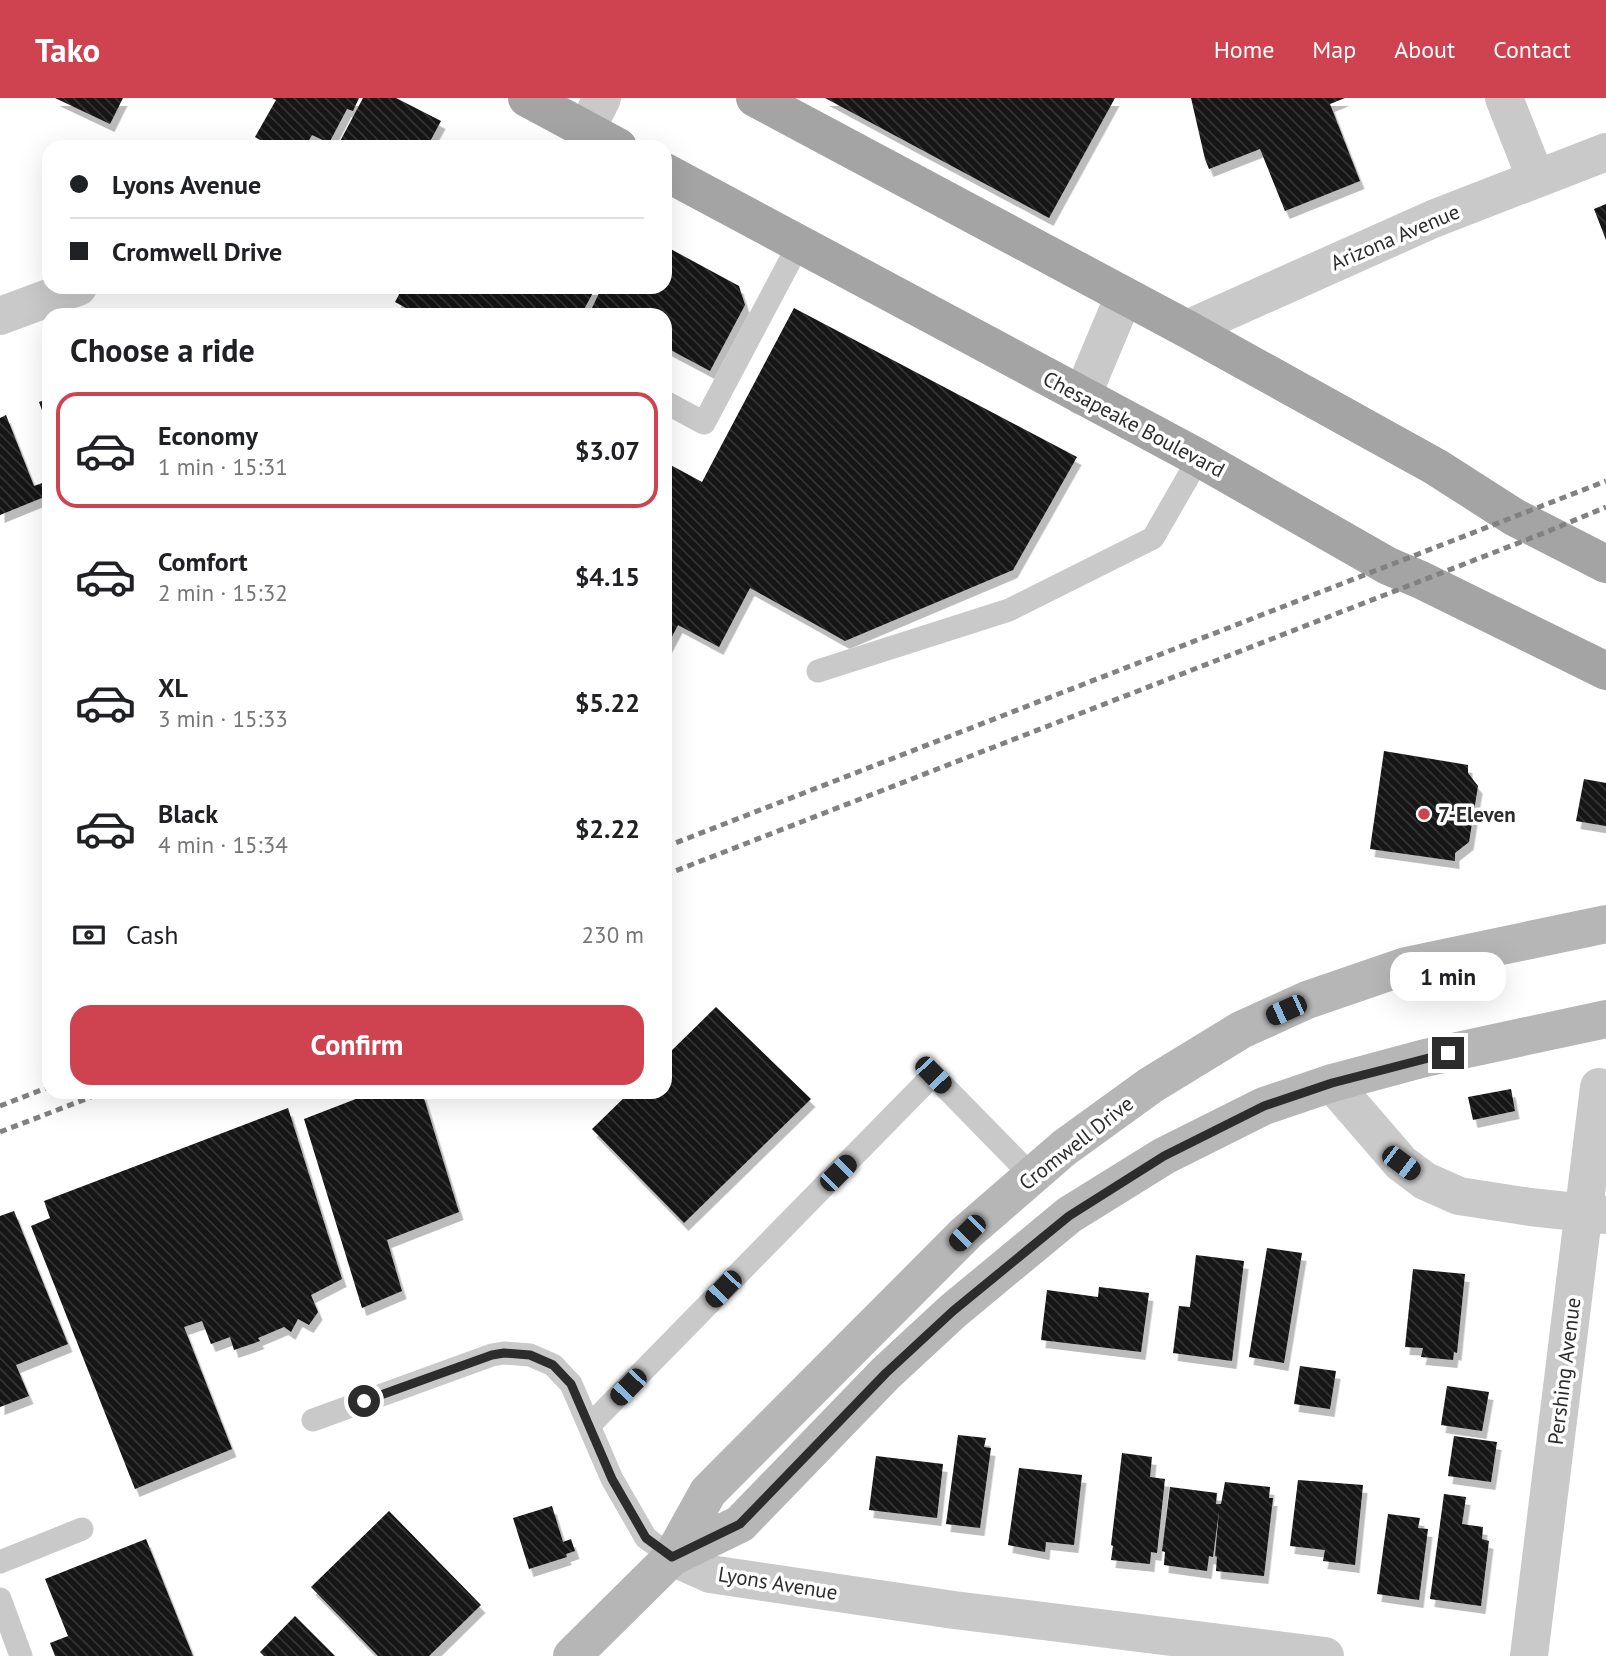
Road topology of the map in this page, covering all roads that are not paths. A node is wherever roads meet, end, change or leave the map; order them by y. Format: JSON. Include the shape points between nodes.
{"nodes":[{"id":1,"x":527,"y":98,"type":"edge"},
{"id":2,"x":755,"y":98,"type":"edge"},
{"id":3,"x":1504,"y":98,"type":"edge"},
{"id":4,"x":602,"y":125,"type":"edge"},
{"id":5,"x":1606,"y":152,"type":"edge"},
{"id":6,"x":672,"y":176,"type":"edge"},
{"id":7,"x":1536,"y":179,"type":"junction"},
{"id":8,"x":799,"y":244,"type":"junction"},
{"id":9,"x":59,"y":294,"type":"edge"},
{"id":10,"x":1124,"y":296,"type":"junction"},
{"id":11,"x":0,"y":316,"type":"edge"},
{"id":12,"x":1187,"y":329,"type":"junction"},
{"id":13,"x":1082,"y":396,"type":"junction"},
{"id":14,"x":672,"y":406,"type":"edge"},
{"id":15,"x":1199,"y":458,"type":"junction"},
{"id":16,"x":1606,"y":564,"type":"edge"},
{"id":17,"x":818,"y":671,"type":"dead end"},
{"id":18,"x":1606,"y":671,"type":"edge"},
{"id":19,"x":1606,"y":924,"type":"edge"},
{"id":20,"x":1606,"y":1019,"type":"edge"},
{"id":21,"x":1332,"y":1083,"type":"junction"},
{"id":22,"x":1602,"y":1084,"type":"edge"},
{"id":23,"x":1032,"y":1176,"type":"junction"},
{"id":24,"x":1595,"y":1213,"type":"edge"},
{"id":25,"x":313,"y":1420,"type":"dead end"},
{"id":26,"x":589,"y":1426,"type":"junction"},
{"id":27,"x":82,"y":1529,"type":"dead end"},
{"id":28,"x":672,"y":1557,"type":"junction"},
{"id":29,"x":0,"y":1562,"type":"edge"},
{"id":30,"x":0,"y":1599,"type":"edge"},
{"id":31,"x":21,"y":1656,"type":"edge"},
{"id":32,"x":572,"y":1656,"type":"edge"},
{"id":33,"x":1325,"y":1656,"type":"edge"},
{"id":34,"x":1529,"y":1656,"type":"edge"}],
"edges":[{"from":1,"to":4,"type":"main road"},
{"from":2,"to":10,"type":"main road"},
{"from":3,"to":7,"type":"street"},
{"from":5,"to":7,"type":"street","name":"Arizona Avenue"},
{"from":6,"to":8,"type":"main road","name":"Chesapeake Boulevard"},
{"from":7,"to":12,"type":"street","name":"Arizona Avenue","via":[[1433,219]]},
{"from":8,"to":13,"type":"main road","name":"Chesapeake Boulevard"},
{"from":8,"to":14,"type":"lane","via":[[704,423]]},
{"from":9,"to":11,"type":"street"},
{"from":10,"to":12,"type":"main road"},
{"from":10,"to":13,"type":"street"},
{"from":12,"to":16,"type":"main road","via":[[1436,467],[1514,517]]},
{"from":13,"to":15,"type":"main road","name":"Chesapeake Boulevard"},
{"from":15,"to":17,"type":"lane","via":[[1153,538],[1009,610]]},
{"from":15,"to":18,"type":"main road","name":"Chesapeake Boulevard","via":[[1388,566]]},
{"from":19,"to":23,"type":"street","name":"Cromwell Drive","via":[[1406,966],[1307,1000],[1241,1030],[1151,1085]]},
{"from":20,"to":21,"type":"street","name":"Cromwell Drive"},
{"from":21,"to":24,"type":"street","via":[[1401,1163],[1425,1181],[1459,1196]]},
{"from":21,"to":28,"type":"street","name":"Cromwell Drive","via":[[1264,1106],[1164,1156],[1069,1216],[905,1355],[740,1524]]},
{"from":22,"to":24,"type":"street","name":"Pershing Avenue"},
{"from":23,"to":26,"type":"lane","via":[[933,1075]]},
{"from":23,"to":28,"type":"street","name":"Cromwell Drive","via":[[967,1233],[708,1492]]},
{"from":24,"to":34,"type":"street","name":"Pershing Avenue"},
{"from":25,"to":26,"type":"lane","name":"Lyons Avenue","via":[[504,1353],[530,1355],[553,1365],[571,1384]]},
{"from":26,"to":28,"type":"lane","name":"Lyons Avenue","via":[[612,1479],[646,1538]]},
{"from":27,"to":29,"type":"lane"},
{"from":28,"to":32,"type":"street","name":"Cromwell Drive"},
{"from":28,"to":33,"type":"street","name":"Lyons Avenue","via":[[710,1574]]},
{"from":30,"to":31,"type":"lane"}]}
